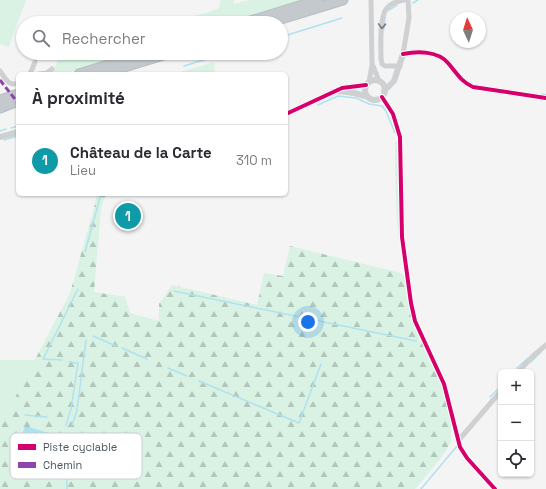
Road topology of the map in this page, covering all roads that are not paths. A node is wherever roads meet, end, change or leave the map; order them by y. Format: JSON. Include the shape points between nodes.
{"nodes":[{"id":1,"x":319,"y":0,"type":"edge"},
{"id":2,"x":343,"y":0,"type":"edge"},
{"id":3,"x":404,"y":0,"type":"edge"},
{"id":4,"x":408,"y":0,"type":"edge"},
{"id":5,"x":371,"y":3,"type":"edge"},
{"id":6,"x":267,"y":16,"type":"edge"},
{"id":7,"x":288,"y":17,"type":"edge"},
{"id":8,"x":403,"y":54,"type":"junction"},
{"id":9,"x":124,"y":60,"type":"edge"},
{"id":10,"x":147,"y":60,"type":"edge"},
{"id":11,"x":35,"y":62,"type":"dead end"},
{"id":12,"x":372,"y":65,"type":"junction"},
{"id":13,"x":400,"y":66,"type":"junction"},
{"id":14,"x":50,"y":68,"type":"dead end"},
{"id":15,"x":0,"y":71,"type":"edge"},
{"id":16,"x":31,"y":72,"type":"edge"},
{"id":17,"x":47,"y":72,"type":"edge"},
{"id":18,"x":85,"y":72,"type":"edge"},
{"id":19,"x":108,"y":72,"type":"edge"},
{"id":20,"x":396,"y":75,"type":"junction"},
{"id":21,"x":380,"y":82,"type":"junction"},
{"id":22,"x":16,"y":83,"type":"edge"},
{"id":23,"x":368,"y":84,"type":"junction"},
{"id":24,"x":337,"y":91,"type":"junction"},
{"id":25,"x":383,"y":94,"type":"junction"},
{"id":26,"x":16,"y":95,"type":"edge"},
{"id":27,"x":368,"y":97,"type":"junction"},
{"id":28,"x":546,"y":98,"type":"edge"},
{"id":29,"x":0,"y":100,"type":"edge"},
{"id":30,"x":16,"y":102,"type":"edge"},
{"id":31,"x":0,"y":108,"type":"edge"},
{"id":32,"x":288,"y":113,"type":"edge"},
{"id":33,"x":16,"y":133,"type":"edge"},
{"id":34,"x":0,"y":137,"type":"edge"},
{"id":35,"x":546,"y":346,"type":"edge"},
{"id":36,"x":521,"y":369,"type":"edge"},
{"id":37,"x":498,"y":394,"type":"edge"},
{"id":38,"x":458,"y":441,"type":"junction"},
{"id":39,"x":495,"y":489,"type":"edge"}],
"edges":[{"from":1,"to":6,"type":"highway"},
{"from":2,"to":7,"type":"highway"},
{"from":3,"to":13,"type":"street","one_way":true,"via":[[388,6],[382,19],[382,64]]},
{"from":4,"to":8,"type":"street","via":[[409,18]]},
{"from":5,"to":12,"type":"street"},
{"from":8,"to":13,"type":"street"},
{"from":8,"to":28,"type":"street","via":[[439,56],[463,82],[473,87]]},
{"from":9,"to":18,"type":"highway"},
{"from":10,"to":19,"type":"highway"},
{"from":11,"to":16,"type":"street"},
{"from":12,"to":21,"type":"street"},
{"from":12,"to":23,"type":"street"},
{"from":13,"to":20,"type":"street"},
{"from":14,"to":17,"type":"street"},
{"from":15,"to":22,"type":"street","via":[[9,83]]},
{"from":20,"to":21,"type":"street"},
{"from":20,"to":25,"type":"street","via":[[392,85]]},
{"from":21,"to":23,"type":"street","via":[[372,81]]},
{"from":21,"to":25,"type":"street","via":[[384,88]]},
{"from":23,"to":24,"type":"street"},
{"from":23,"to":27,"type":"street"},
{"from":24,"to":27,"type":"street"},
{"from":24,"to":32,"type":"street"},
{"from":25,"to":27,"type":"street","via":[[373,100]]},
{"from":25,"to":38,"type":"street","via":[[400,137],[402,237],[411,303],[415,321],[444,384]]},
{"from":26,"to":29,"type":"highway"},
{"from":30,"to":31,"type":"highway"},
{"from":33,"to":34,"type":"street"},
{"from":35,"to":36,"type":"street"},
{"from":37,"to":38,"type":"street"},
{"from":38,"to":39,"type":"street","via":[[467,458]]}]}
